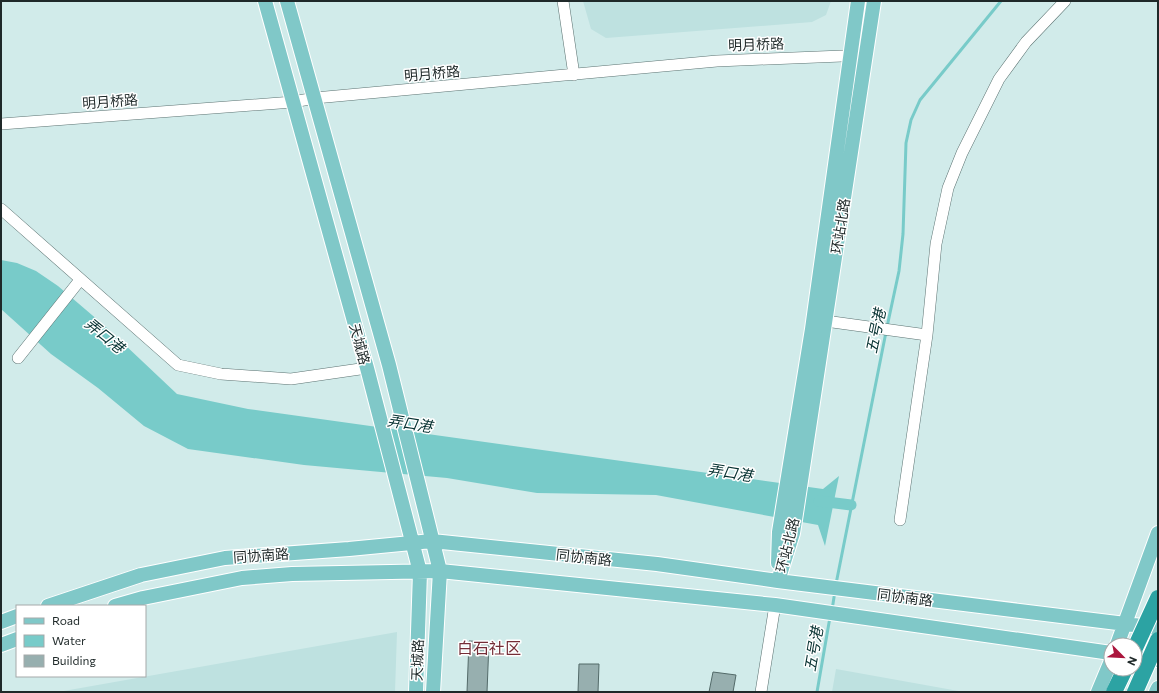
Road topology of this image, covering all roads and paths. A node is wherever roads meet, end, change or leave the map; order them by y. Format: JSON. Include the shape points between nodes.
{"nodes":[{"id":1,"x":265,"y":1,"type":"edge"},
{"id":2,"x":287,"y":1,"type":"edge"},
{"id":3,"x":563,"y":1,"type":"edge"},
{"id":4,"x":858,"y":1,"type":"edge"},
{"id":5,"x":874,"y":1,"type":"edge"},
{"id":6,"x":1065,"y":1,"type":"edge"},
{"id":7,"x":866,"y":55,"type":"junction"},
{"id":8,"x":850,"y":56,"type":"junction"},
{"id":9,"x":574,"y":75,"type":"junction"},
{"id":10,"x":315,"y":98,"type":"junction"},
{"id":11,"x":293,"y":102,"type":"junction"},
{"id":12,"x":1,"y":124,"type":"edge"},
{"id":13,"x":1,"y":209,"type":"edge"},
{"id":14,"x":80,"y":280,"type":"junction"},
{"id":15,"x":825,"y":321,"type":"junction"},
{"id":16,"x":927,"y":335,"type":"junction"},
{"id":17,"x":18,"y":358,"type":"dead end"},
{"id":18,"x":367,"y":368,"type":"junction"},
{"id":19,"x":900,"y":520,"type":"dead end"},
{"id":20,"x":1158,"y":533,"type":"edge"},
{"id":21,"x":432,"y":541,"type":"junction"},
{"id":22,"x":412,"y":542,"type":"junction"},
{"id":23,"x":1158,"y":557,"type":"edge"},
{"id":24,"x":440,"y":571,"type":"junction"},
{"id":25,"x":420,"y":572,"type":"junction"},
{"id":26,"x":778,"y":581,"type":"junction"},
{"id":27,"x":1158,"y":598,"type":"edge"},
{"id":28,"x":51,"y":605,"type":"edge"},
{"id":29,"x":118,"y":605,"type":"edge"},
{"id":30,"x":775,"y":605,"type":"junction"},
{"id":31,"x":16,"y":616,"type":"edge"},
{"id":32,"x":1,"y":622,"type":"edge"},
{"id":33,"x":1124,"y":623,"type":"junction"},
{"id":34,"x":1158,"y":628,"type":"edge"},
{"id":35,"x":1120,"y":637,"type":"edge"},
{"id":36,"x":1140,"y":637,"type":"edge"},
{"id":37,"x":16,"y":639,"type":"edge"},
{"id":38,"x":1158,"y":640,"type":"edge"},
{"id":39,"x":1,"y":645,"type":"edge"},
{"id":40,"x":1103,"y":652,"type":"edge"},
{"id":41,"x":1143,"y":657,"type":"edge"},
{"id":42,"x":1158,"y":660,"type":"edge"},
{"id":43,"x":1104,"y":677,"type":"edge"},
{"id":44,"x":1121,"y":677,"type":"edge"},
{"id":45,"x":1158,"y":688,"type":"edge"},
{"id":46,"x":416,"y":692,"type":"edge"},
{"id":47,"x":433,"y":692,"type":"edge"},
{"id":48,"x":761,"y":692,"type":"edge"},
{"id":49,"x":1098,"y":692,"type":"edge"},
{"id":50,"x":1114,"y":692,"type":"edge"},
{"id":51,"x":1135,"y":692,"type":"edge"},
{"id":52,"x":1156,"y":692,"type":"edge"}],
"edges":[{"from":1,"to":11,"type":"main road","name":"天城路"},
{"from":2,"to":10,"type":"main road","name":"天城路"},
{"from":3,"to":9,"type":"street"},
{"from":4,"to":8,"type":"main road","name":"环站北路"},
{"from":5,"to":7,"type":"main road","name":"环站北路"},
{"from":6,"to":16,"type":"street","via":[[1026,42],[999,79],[959,160],[948,188],[936,244]]},
{"from":7,"to":8,"type":"street","name":"明月桥路"},
{"from":7,"to":15,"type":"main road","name":"环站北路"},
{"from":8,"to":9,"type":"street","name":"明月桥路","via":[[717,61]]},
{"from":8,"to":15,"type":"main road","name":"环站北路"},
{"from":9,"to":10,"type":"street","name":"明月桥路"},
{"from":10,"to":11,"type":"street","name":"明月桥路"},
{"from":10,"to":21,"type":"main road","name":"天城路","via":[[402,415]]},
{"from":11,"to":12,"type":"street","name":"明月桥路"},
{"from":11,"to":18,"type":"main road","name":"天城路"},
{"from":13,"to":14,"type":"street"},
{"from":14,"to":17,"type":"street"},
{"from":14,"to":18,"type":"street","via":[[178,365],[221,374],[290,379]]},
{"from":15,"to":16,"type":"street"},
{"from":15,"to":26,"type":"main road","name":"环站北路","via":[[796,469]]},
{"from":16,"to":19,"type":"street"},
{"from":18,"to":22,"type":"main road","name":"天城路"},
{"from":20,"to":33,"type":"main road"},
{"from":21,"to":22,"type":"main road","name":"同协南路"},
{"from":21,"to":24,"type":"main road","name":"天城路"},
{"from":21,"to":26,"type":"main road","name":"同协南路","via":[[657,564]]},
{"from":22,"to":25,"type":"main road","name":"天城路"},
{"from":22,"to":28,"type":"main road","name":"同协南路","via":[[225,558],[141,575]]},
{"from":23,"to":33,"type":"main road"},
{"from":24,"to":25,"type":"main road","name":"同协南路"},
{"from":24,"to":30,"type":"main road","name":"同协南路"},
{"from":24,"to":47,"type":"main road","name":"天城路"},
{"from":25,"to":29,"type":"main road","name":"同协南路","via":[[292,574],[242,578],[150,596]]},
{"from":25,"to":46,"type":"main road","name":"天城路"},
{"from":26,"to":33,"type":"main road","name":"同协南路"},
{"from":27,"to":36,"type":"highway","bridge":true},
{"from":30,"to":40,"type":"main road","name":"同协南路"},
{"from":30,"to":48,"type":"street"},
{"from":31,"to":32,"type":"main road"},
{"from":33,"to":34,"type":"main road","name":"同协南路"},
{"from":33,"to":35,"type":"main road"},
{"from":37,"to":39,"type":"main road"},
{"from":38,"to":51,"type":"highway","bridge":true},
{"from":41,"to":42,"type":"main road"},
{"from":43,"to":49,"type":"main road"},
{"from":44,"to":50,"type":"highway"},
{"from":45,"to":52,"type":"main road"}]}
